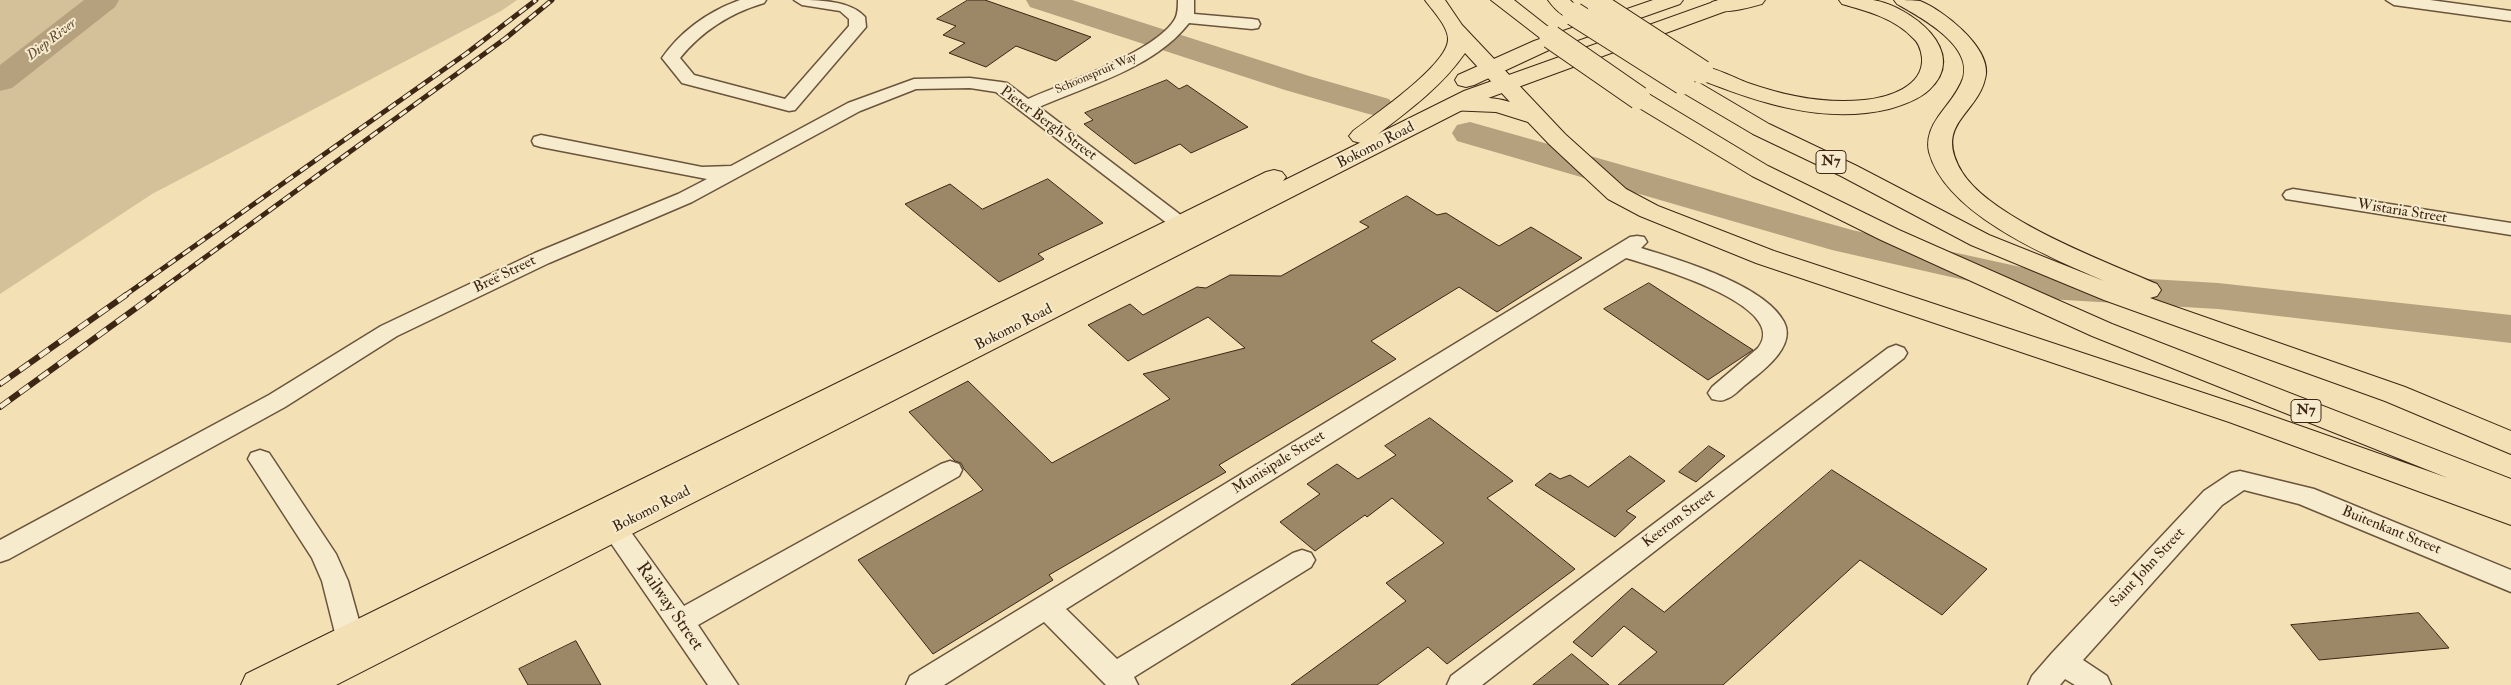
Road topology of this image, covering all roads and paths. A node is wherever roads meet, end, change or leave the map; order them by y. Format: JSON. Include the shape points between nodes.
{"nodes":[{"id":1,"x":758,"y":0,"type":"edge"},
{"id":2,"x":802,"y":0,"type":"edge"},
{"id":3,"x":1186,"y":0,"type":"edge"},
{"id":4,"x":1435,"y":0,"type":"edge"},
{"id":5,"x":1501,"y":0,"type":"edge"},
{"id":6,"x":1558,"y":0,"type":"edge"},
{"id":7,"x":1673,"y":0,"type":"edge"},
{"id":8,"x":1755,"y":0,"type":"edge"},
{"id":9,"x":1849,"y":0,"type":"edge"},
{"id":10,"x":1904,"y":0,"type":"edge"},
{"id":11,"x":2394,"y":0,"type":"edge"},
{"id":12,"x":1595,"y":2,"type":"edge"},
{"id":13,"x":1728,"y":3,"type":"edge"},
{"id":14,"x":2511,"y":16,"type":"edge"},
{"id":15,"x":1180,"y":24,"type":"junction"},
{"id":16,"x":1252,"y":24,"type":"dead end"},
{"id":17,"x":1455,"y":29,"type":"junction"},
{"id":18,"x":1498,"y":74,"type":"junction"},
{"id":19,"x":1692,"y":77,"type":"junction"},
{"id":20,"x":897,"y":89,"type":"joint"},
{"id":21,"x":1456,"y":104,"type":"junction"},
{"id":22,"x":789,"y":106,"type":"junction"},
{"id":23,"x":1027,"y":106,"type":"junction"},
{"id":24,"x":1538,"y":118,"type":"junction"},
{"id":25,"x":808,"y":133,"type":"junction"},
{"id":26,"x":1361,"y":136,"type":"junction"},
{"id":27,"x":541,"y":141,"type":"dead end"},
{"id":28,"x":734,"y":171,"type":"junction"},
{"id":29,"x":2293,"y":195,"type":"dead end"},
{"id":30,"x":1188,"y":229,"type":"junction"},
{"id":31,"x":2511,"y":229,"type":"edge"},
{"id":32,"x":1896,"y":353,"type":"dead end"},
{"id":33,"x":2299,"y":360,"type":"junction"},
{"id":34,"x":1720,"y":393,"type":"dead end"},
{"id":35,"x":2511,"y":443,"type":"edge"},
{"id":36,"x":260,"y":459,"type":"dead end"},
{"id":37,"x":950,"y":470,"type":"dead end"},
{"id":38,"x":2270,"y":486,"type":"joint"},
{"id":39,"x":2511,"y":491,"type":"edge"},
{"id":40,"x":2511,"y":513,"type":"edge"},
{"id":41,"x":608,"y":520,"type":"junction"},
{"id":42,"x":0,"y":552,"type":"edge"},
{"id":43,"x":1302,"y":560,"type":"dead end"},
{"id":44,"x":2511,"y":581,"type":"edge"},
{"id":45,"x":1047,"y":607,"type":"junction"},
{"id":46,"x":680,"y":622,"type":"junction"},
{"id":47,"x":353,"y":648,"type":"junction"},
{"id":48,"x":2062,"y":661,"type":"junction"},
{"id":49,"x":1119,"y":680,"type":"edge"},
{"id":50,"x":258,"y":685,"type":"edge"},
{"id":51,"x":303,"y":685,"type":"edge"},
{"id":52,"x":724,"y":685,"type":"edge"},
{"id":53,"x":920,"y":685,"type":"edge"},
{"id":54,"x":1461,"y":685,"type":"edge"},
{"id":55,"x":2042,"y":685,"type":"edge"},
{"id":56,"x":2097,"y":685,"type":"edge"}],
"edges":[{"from":1,"to":22,"type":"street","via":[[739,4],[708,21],[683,42],[671,58],[688,79]]},
{"from":2,"to":22,"type":"street","via":[[844,8],[858,17],[858,27]]},
{"from":3,"to":15,"type":"street"},
{"from":4,"to":17,"type":"main road"},
{"from":5,"to":39,"type":"main road","number":"N7","bridge":true,"via":[[1639,98],[1760,171],[1890,235],[2102,330]]},
{"from":6,"to":19,"type":"main road","number":"N7","bridge":true,"via":[[1574,14]]},
{"from":7,"to":18,"type":"main road","name":"Bokomo Road"},
{"from":8,"to":13,"type":"main road","name":"Bokomo Road"},
{"from":9,"to":19,"type":"main road","via":[[1878,8],[1903,20],[1930,46],[1934,62],[1932,73],[1913,93],[1864,107],[1826,107],[1781,101]]},
{"from":10,"to":33,"type":"main road","via":[[1949,28],[1966,47],[1976,66],[1965,95],[1941,132],[1941,153],[1965,192],[2018,230]]},
{"from":11,"to":14,"type":"street"},
{"from":12,"to":19,"type":"main road","bridge":true},
{"from":13,"to":18,"type":"main road","name":"Bokomo Road"},
{"from":15,"to":16,"type":"street"},
{"from":15,"to":23,"type":"street","name":"Schoonspruit Way","via":[[1142,55]]},
{"from":17,"to":18,"type":"main road"},
{"from":17,"to":26,"type":"main road","via":[[1458,45],[1439,74]]},
{"from":18,"to":21,"type":"main road","name":"Bokomo Road"},
{"from":18,"to":24,"type":"main road"},
{"from":18,"to":26,"type":"main road","name":"Bokomo Road"},
{"from":19,"to":33,"type":"main road","number":"N7","via":[[1761,129],[1980,240],[2113,294]]},
{"from":20,"to":23,"type":"street","name":"Pieter Bergh Street","via":[[928,83],[1001,87]]},
{"from":20,"to":25,"type":"street","name":"Breë Street","via":[[854,107]]},
{"from":21,"to":24,"type":"main road","via":[[1498,105]]},
{"from":21,"to":30,"type":"main road","name":"Bokomo Road"},
{"from":22,"to":25,"type":"street"},
{"from":23,"to":30,"type":"street","name":"Pieter Bergh Street"},
{"from":24,"to":40,"type":"main road","via":[[1617,194],[1682,226],[1766,257],[2239,414]]},
{"from":25,"to":28,"type":"street","name":"Breë Street"},
{"from":26,"to":30,"type":"main road","name":"Bokomo Road"},
{"from":27,"to":28,"type":"street","via":[[702,172]]},
{"from":28,"to":42,"type":"street","name":"Breë Street","via":[[685,198],[542,258],[389,331],[277,401]]},
{"from":29,"to":31,"type":"street","name":"Wistaria Street"},
{"from":30,"to":41,"type":"main road","name":"Bokomo Road"},
{"from":32,"to":54,"type":"street","name":"Keerom Street"},
{"from":33,"to":35,"type":"main road","number":"N7","via":[[2395,394]]},
{"from":34,"to":45,"type":"street","name":"Munisipale Street","via":[[1776,340],[1776,326],[1768,314],[1708,278],[1631,246]]},
{"from":36,"to":47,"type":"street","via":[[323,554],[335,581]]},
{"from":37,"to":46,"type":"street"},
{"from":38,"to":44,"type":"street","name":"Buitenkant Street","via":[[2304,496]]},
{"from":38,"to":48,"type":"street","name":"Saint John Street","via":[[2240,480],[2213,498]]},
{"from":41,"to":46,"type":"street","name":"Railway Street"},
{"from":41,"to":47,"type":"main road","name":"Bokomo Road"},
{"from":43,"to":49,"type":"street"},
{"from":45,"to":49,"type":"street"},
{"from":45,"to":53,"type":"street","name":"Munisipale Street"},
{"from":46,"to":52,"type":"street","name":"Railway Street"},
{"from":47,"to":50,"type":"main road","name":"Bokomo Road"},
{"from":47,"to":51,"type":"main road","name":"Bokomo Road"},
{"from":48,"to":55,"type":"street","name":"Saint John Street"},
{"from":48,"to":56,"type":"street"}]}
